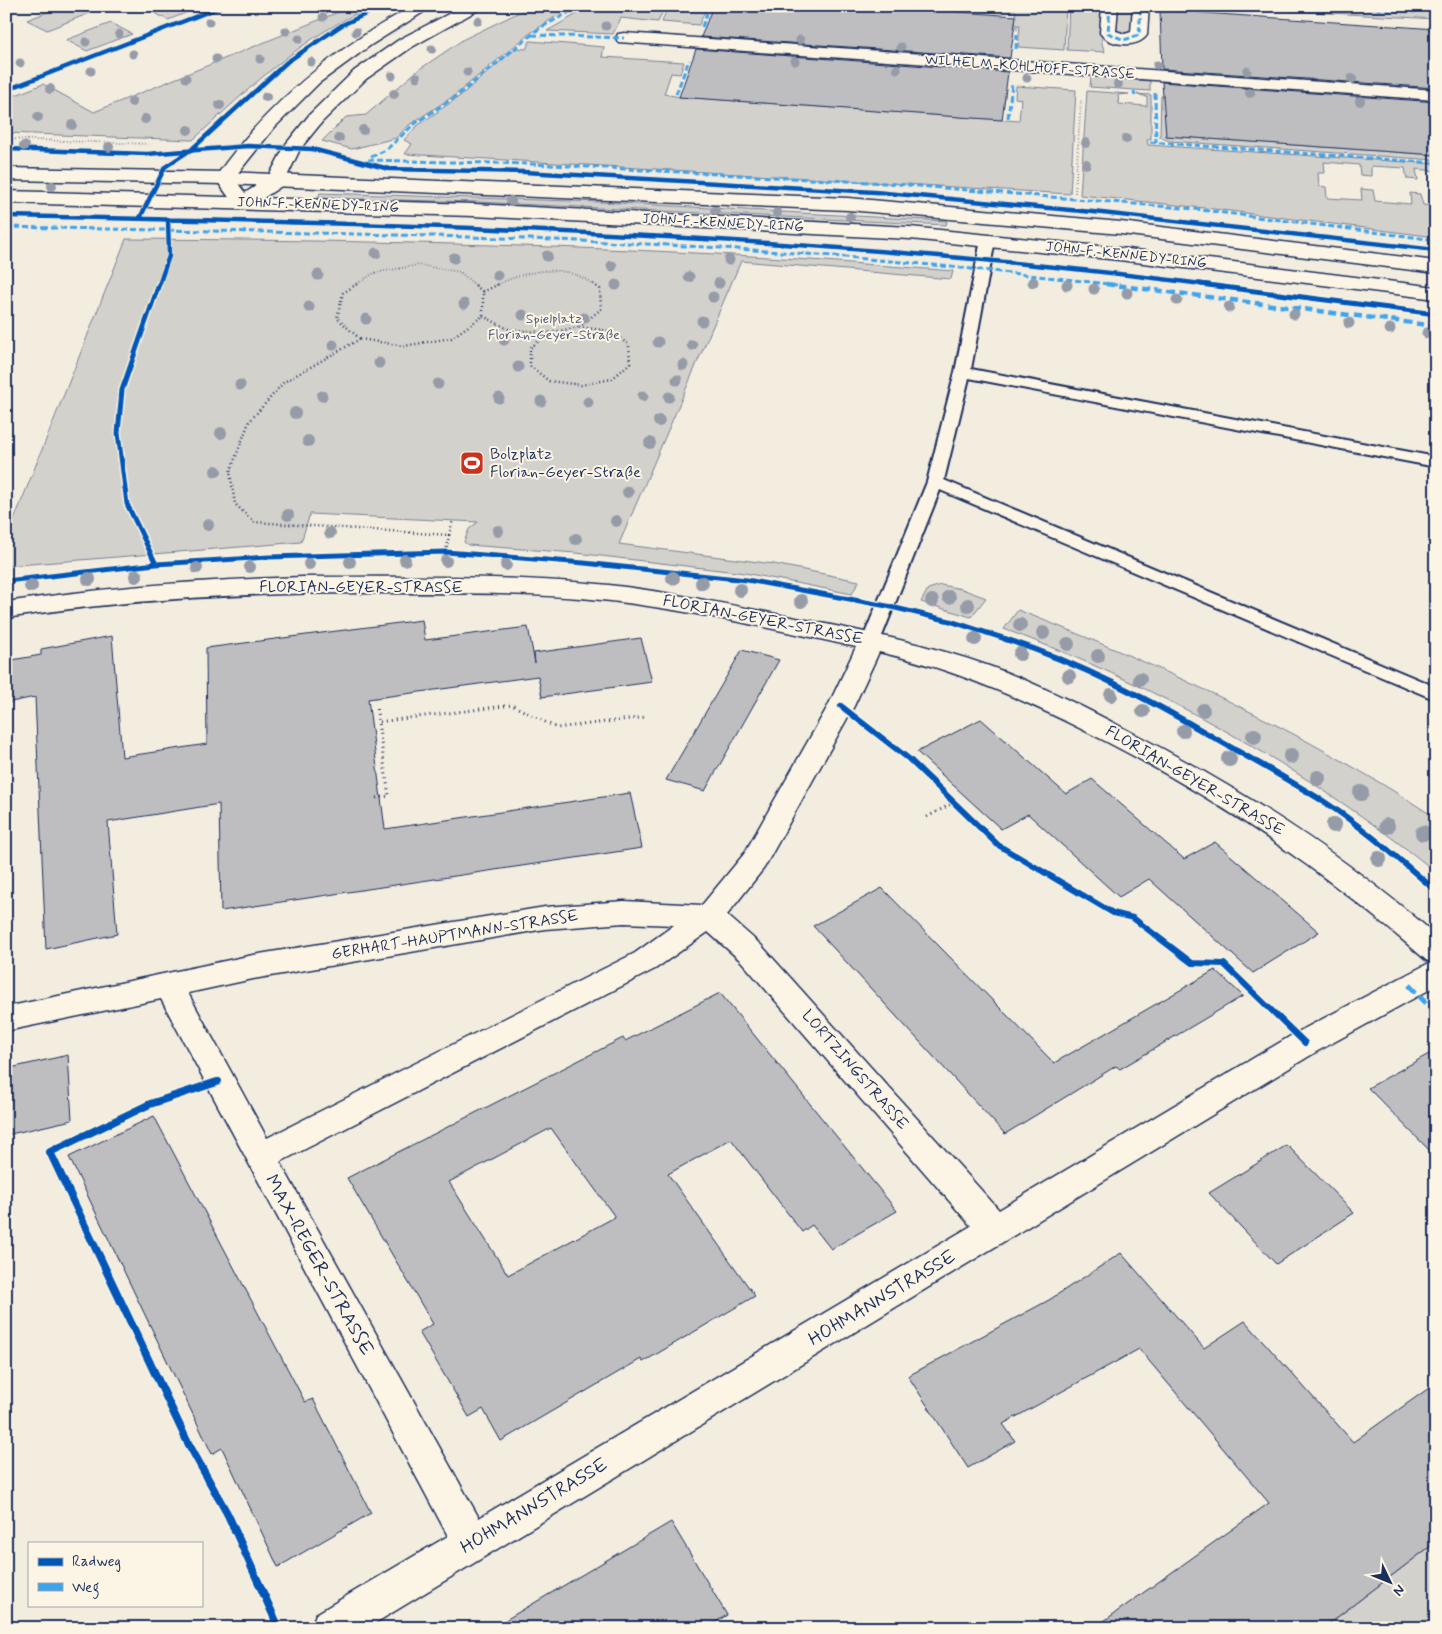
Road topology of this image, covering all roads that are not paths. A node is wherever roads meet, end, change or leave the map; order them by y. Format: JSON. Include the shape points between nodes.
{"nodes":[{"id":1,"x":425,"y":6,"type":"edge"},
{"id":2,"x":477,"y":6,"type":"edge"},
{"id":3,"x":1110,"y":6,"type":"edge"},
{"id":4,"x":1141,"y":6,"type":"edge"},
{"id":5,"x":624,"y":38,"type":"dead end"},
{"id":6,"x":1124,"y":40,"type":"junction"},
{"id":7,"x":1122,"y":73,"type":"junction"},
{"id":8,"x":1436,"y":95,"type":"edge"},
{"id":9,"x":6,"y":174,"type":"edge"},
{"id":10,"x":224,"y":178,"type":"junction"},
{"id":11,"x":276,"y":181,"type":"junction"},
{"id":12,"x":6,"y":197,"type":"edge"},
{"id":13,"x":243,"y":203,"type":"junction"},
{"id":14,"x":988,"y":240,"type":"junction"},
{"id":15,"x":1436,"y":267,"type":"edge"},
{"id":16,"x":1436,"y":293,"type":"edge"},
{"id":17,"x":963,"y":372,"type":"junction"},
{"id":18,"x":1436,"y":462,"type":"edge"},
{"id":19,"x":935,"y":482,"type":"junction"},
{"id":20,"x":6,"y":610,"type":"edge"},
{"id":21,"x":871,"y":641,"type":"junction"},
{"id":22,"x":1436,"y":694,"type":"edge"},
{"id":23,"x":709,"y":916,"type":"junction"},
{"id":24,"x":1435,"y":956,"type":"edge"},
{"id":25,"x":169,"y":986,"type":"junction"},
{"id":26,"x":6,"y":1019,"type":"edge"},
{"id":27,"x":260,"y":1157,"type":"junction"},
{"id":28,"x":995,"y":1229,"type":"junction"},
{"id":29,"x":472,"y":1543,"type":"junction"},
{"id":30,"x":330,"y":1628,"type":"edge"}],
"edges":[{"from":1,"to":10,"type":"street","via":[[370,36],[304,85],[255,136]]},
{"from":2,"to":11,"type":"street","via":[[406,43],[360,75],[292,148]]},
{"from":3,"to":6,"type":"street","via":[[1108,33]]},
{"from":4,"to":6,"type":"street","via":[[1139,35]]},
{"from":5,"to":7,"type":"street","name":"WILHELM-KOHLHOFF-STRASSE"},
{"from":6,"to":7,"type":"street"},
{"from":7,"to":8,"type":"street","name":"WILHELM-KOHLHOFF-STRASSE"},
{"from":9,"to":10,"type":"street","name":"JOHN-F.-KENNEDY-RING"},
{"from":10,"to":11,"type":"street","name":"JOHN-F.-KENNEDY-RING"},
{"from":10,"to":13,"type":"street"},
{"from":11,"to":13,"type":"street"},
{"from":11,"to":15,"type":"street","name":"JOHN-F.-KENNEDY-RING","via":[[848,204],[1121,228]]},
{"from":12,"to":13,"type":"street","name":"JOHN-F.-KENNEDY-RING"},
{"from":13,"to":14,"type":"street","name":"JOHN-F.-KENNEDY-RING","via":[[668,219]]},
{"from":14,"to":16,"type":"street","name":"JOHN-F.-KENNEDY-RING"},
{"from":14,"to":17,"type":"lane"},
{"from":17,"to":18,"type":"lane"},
{"from":17,"to":19,"type":"lane"},
{"from":19,"to":21,"type":"lane"},
{"from":19,"to":22,"type":"lane"},
{"from":20,"to":21,"type":"street","name":"FLORIAN-GEYER-STRASSE","via":[[130,592],[324,584],[540,587],[642,597]]},
{"from":21,"to":23,"type":"street","via":[[841,706],[754,862]]},
{"from":21,"to":24,"type":"street","name":"FLORIAN-GEYER-STRASSE","via":[[968,668],[1013,685],[1151,752],[1306,847],[1361,888]]},
{"from":23,"to":25,"type":"street","name":"GERHART-HAUPTMANN-STRASSE","via":[[624,912],[545,918],[253,966]]},
{"from":23,"to":27,"type":"street","via":[[645,961]]},
{"from":23,"to":28,"type":"street","name":"LORTZINGSTRASSE","via":[[751,953]]},
{"from":24,"to":28,"type":"street","name":"HOHMANNSTRASSE","via":[[1305,1043]]},
{"from":25,"to":26,"type":"street","name":"GERHART-HAUPTMANN-STRASSE"},
{"from":25,"to":27,"type":"street","name":"MAX-REGER-STRASSE"},
{"from":27,"to":29,"type":"street","name":"MAX-REGER-STRASSE"},
{"from":28,"to":29,"type":"street","name":"HOHMANNSTRASSE"},
{"from":29,"to":30,"type":"street","name":"HOHMANNSTRASSE"}]}
